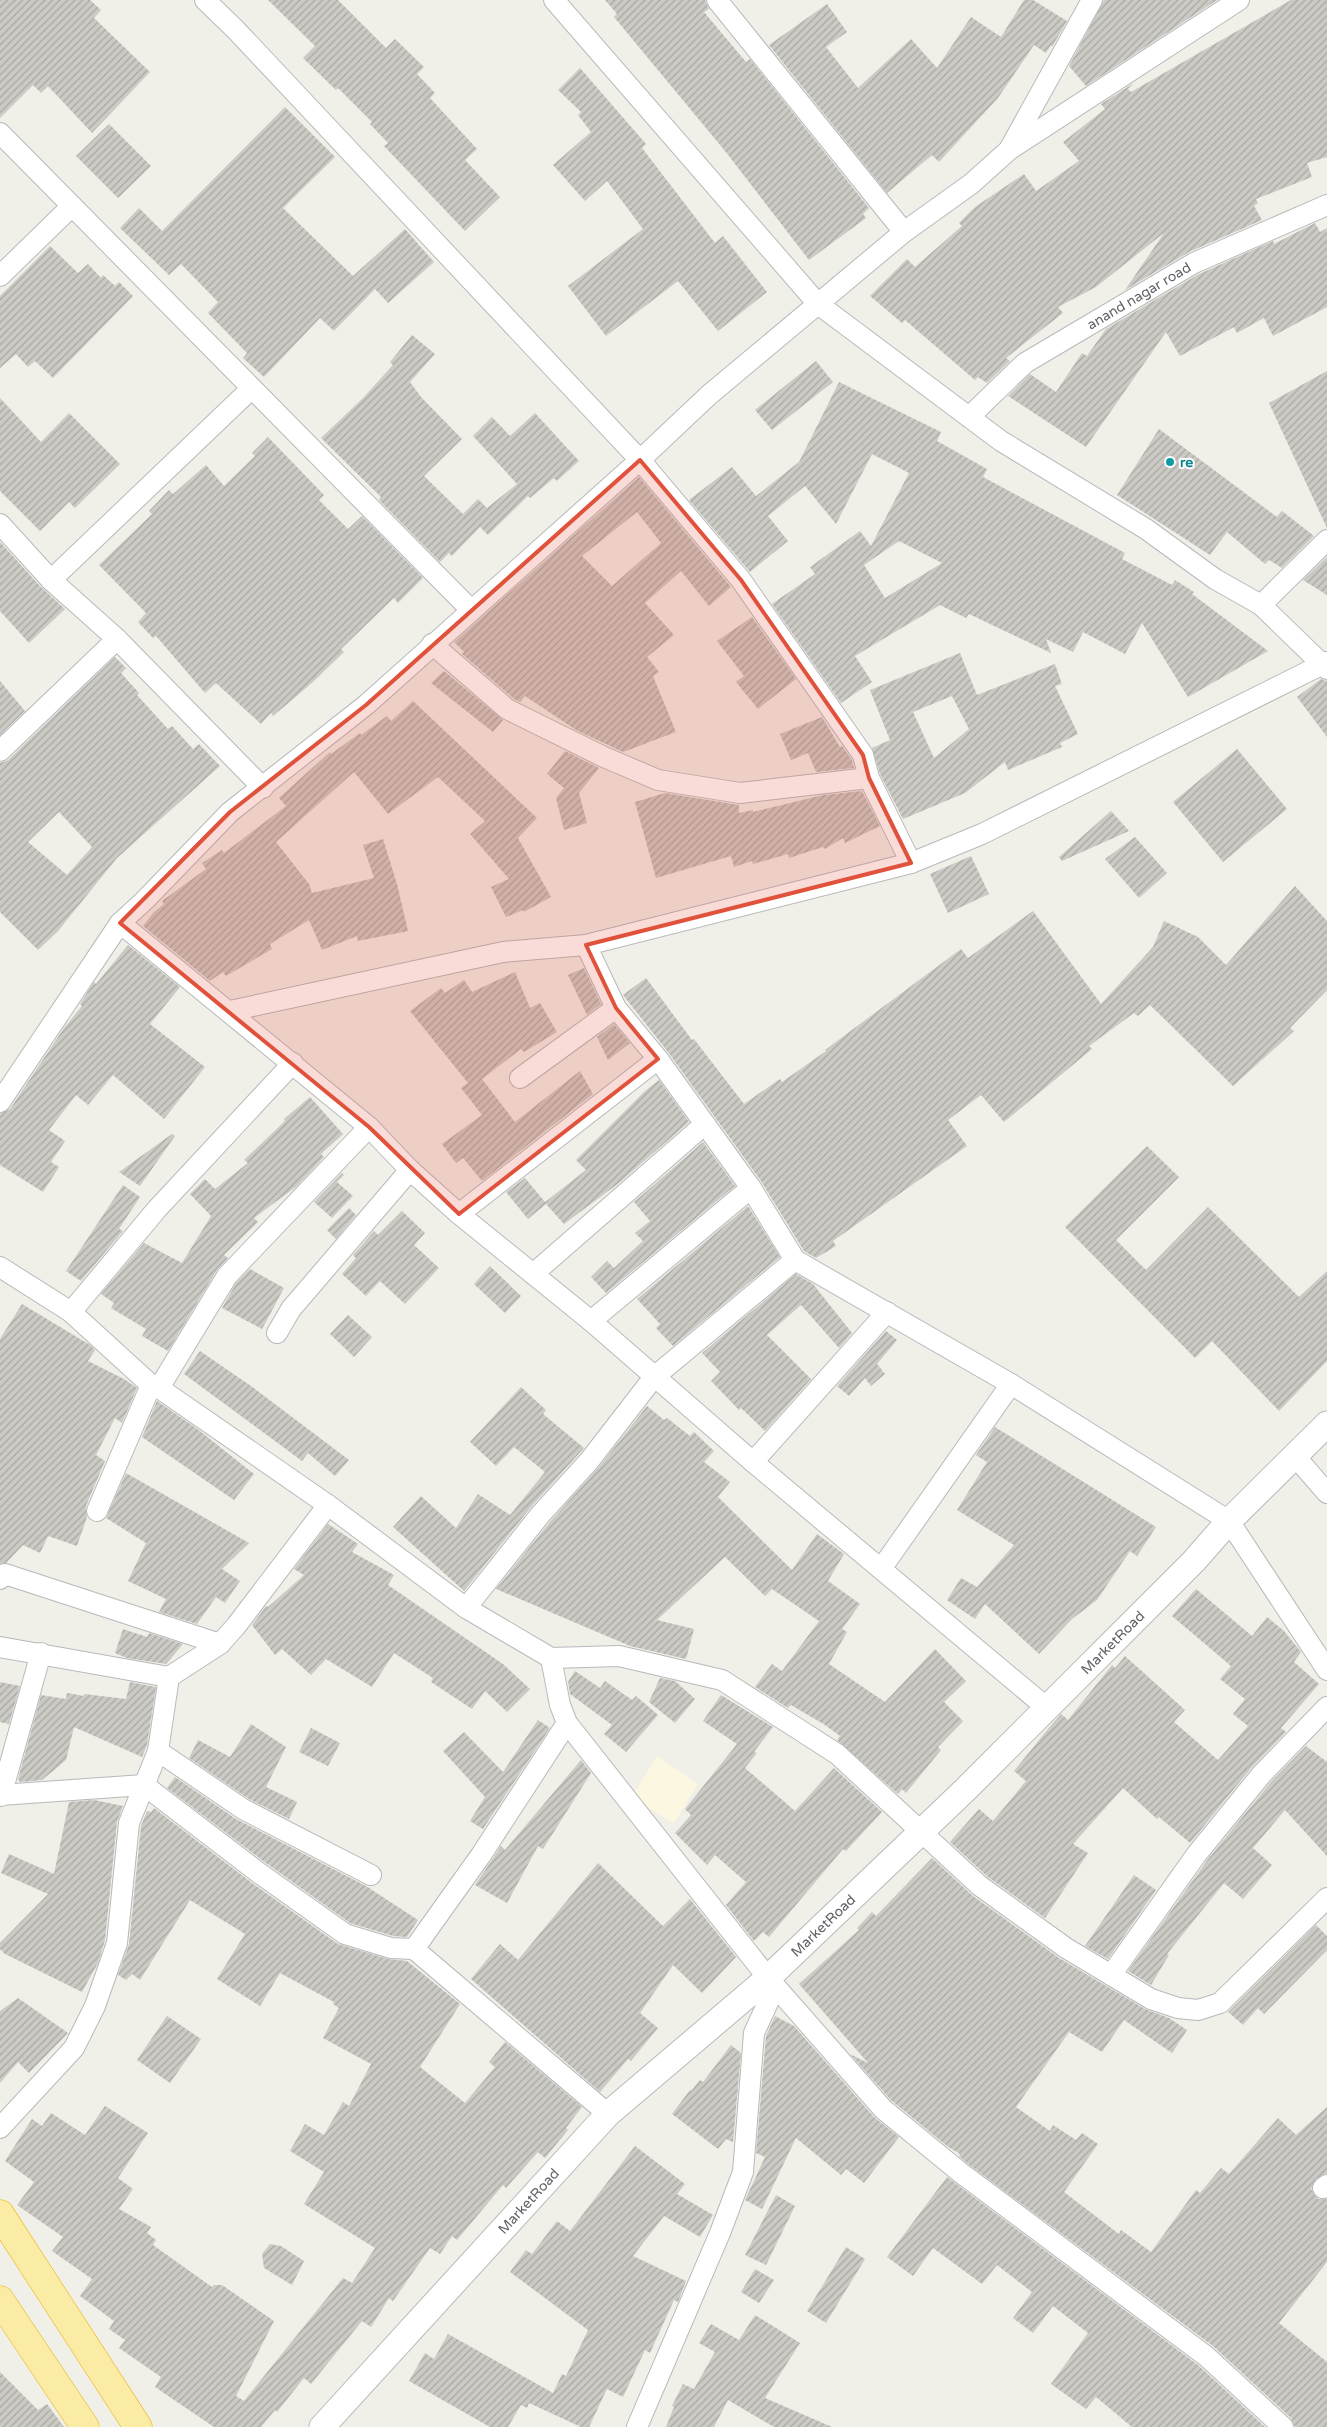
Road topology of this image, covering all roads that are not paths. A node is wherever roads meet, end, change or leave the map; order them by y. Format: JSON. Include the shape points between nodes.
{"nodes":[{"id":1,"x":205,"y":0,"type":"edge"},
{"id":2,"x":554,"y":0,"type":"edge"},
{"id":3,"x":718,"y":0,"type":"edge"},
{"id":4,"x":1092,"y":0,"type":"edge"},
{"id":5,"x":1239,"y":0,"type":"edge"},
{"id":6,"x":0,"y":133,"type":"edge"},
{"id":7,"x":1009,"y":150,"type":"junction"},
{"id":8,"x":1327,"y":205,"type":"edge"},
{"id":9,"x":72,"y":206,"type":"junction"},
{"id":10,"x":904,"y":232,"type":"junction"},
{"id":11,"x":0,"y":276,"type":"edge"},
{"id":12,"x":818,"y":304,"type":"junction"},
{"id":13,"x":251,"y":389,"type":"junction"},
{"id":14,"x":969,"y":417,"type":"junction"},
{"id":15,"x":640,"y":460,"type":"junction"},
{"id":16,"x":0,"y":524,"type":"edge"},
{"id":17,"x":1327,"y":540,"type":"edge"},
{"id":18,"x":51,"y":580,"type":"junction"},
{"id":19,"x":1261,"y":605,"type":"junction"},
{"id":20,"x":471,"y":610,"type":"junction"},
{"id":21,"x":117,"y":639,"type":"junction"},
{"id":22,"x":432,"y":644,"type":"junction"},
{"id":23,"x":1325,"y":665,"type":"edge"},
{"id":24,"x":0,"y":751,"type":"edge"},
{"id":25,"x":869,"y":778,"type":"junction"},
{"id":26,"x":263,"y":788,"type":"junction"},
{"id":27,"x":911,"y":863,"type":"junction"},
{"id":28,"x":120,"y":923,"type":"junction"},
{"id":29,"x":586,"y":945,"type":"junction"},
{"id":30,"x":616,"y":1008,"type":"junction"},
{"id":31,"x":230,"y":1011,"type":"junction"},
{"id":32,"x":658,"y":1059,"type":"junction"},
{"id":33,"x":293,"y":1063,"type":"junction"},
{"id":34,"x":520,"y":1078,"type":"dead end"},
{"id":35,"x":0,"y":1102,"type":"edge"},
{"id":36,"x":705,"y":1124,"type":"junction"},
{"id":37,"x":369,"y":1127,"type":"junction"},
{"id":38,"x":410,"y":1170,"type":"junction"},
{"id":39,"x":751,"y":1188,"type":"junction"},
{"id":40,"x":459,"y":1214,"type":"junction"},
{"id":41,"x":795,"y":1260,"type":"junction"},
{"id":42,"x":0,"y":1267,"type":"edge"},
{"id":43,"x":532,"y":1274,"type":"junction"},
{"id":44,"x":71,"y":1312,"type":"junction"},
{"id":45,"x":887,"y":1312,"type":"junction"},
{"id":46,"x":590,"y":1321,"type":"junction"},
{"id":47,"x":277,"y":1333,"type":"dead end"},
{"id":48,"x":654,"y":1377,"type":"junction"},
{"id":49,"x":1011,"y":1384,"type":"junction"},
{"id":50,"x":154,"y":1387,"type":"junction"},
{"id":51,"x":1327,"y":1424,"type":"edge"},
{"id":52,"x":1294,"y":1455,"type":"junction"},
{"id":53,"x":753,"y":1462,"type":"junction"},
{"id":54,"x":1327,"y":1493,"type":"edge"},
{"id":55,"x":328,"y":1505,"type":"junction"},
{"id":56,"x":97,"y":1510,"type":"dead end"},
{"id":57,"x":1229,"y":1521,"type":"junction"},
{"id":58,"x":881,"y":1569,"type":"junction"},
{"id":59,"x":0,"y":1579,"type":"edge"},
{"id":60,"x":466,"y":1608,"type":"junction"},
{"id":61,"x":220,"y":1644,"type":"junction"},
{"id":62,"x":0,"y":1646,"type":"edge"},
{"id":63,"x":41,"y":1653,"type":"junction"},
{"id":64,"x":551,"y":1658,"type":"junction"},
{"id":65,"x":1327,"y":1670,"type":"edge"},
{"id":66,"x":169,"y":1677,"type":"junction"},
{"id":67,"x":1327,"y":1707,"type":"edge"},
{"id":68,"x":1047,"y":1708,"type":"junction"},
{"id":69,"x":567,"y":1723,"type":"junction"},
{"id":70,"x":158,"y":1751,"type":"junction"},
{"id":71,"x":144,"y":1785,"type":"junction"},
{"id":72,"x":1,"y":1796,"type":"edge"},
{"id":73,"x":922,"y":1833,"type":"junction"},
{"id":74,"x":371,"y":1875,"type":"dead end"},
{"id":75,"x":1327,"y":1898,"type":"edge"},
{"id":76,"x":414,"y":1949,"type":"junction"},
{"id":77,"x":1111,"y":1975,"type":"junction"},
{"id":78,"x":771,"y":1982,"type":"junction"},
{"id":79,"x":608,"y":2114,"type":"junction"},
{"id":80,"x":0,"y":2128,"type":"edge"},
{"id":81,"x":0,"y":2214,"type":"edge"},
{"id":82,"x":0,"y":2300,"type":"edge"},
{"id":83,"x":85,"y":2427,"type":"edge"},
{"id":84,"x":138,"y":2427,"type":"edge"},
{"id":85,"x":322,"y":2427,"type":"edge"},
{"id":86,"x":637,"y":2427,"type":"edge"},
{"id":87,"x":1283,"y":2427,"type":"edge"}],
"edges":[{"from":1,"to":15,"type":"street"},
{"from":2,"to":12,"type":"street"},
{"from":3,"to":10,"type":"street"},
{"from":4,"to":7,"type":"street"},
{"from":5,"to":7,"type":"street"},
{"from":6,"to":9,"type":"street"},
{"from":7,"to":10,"type":"street","via":[[971,184]]},
{"from":8,"to":14,"type":"street","name":"anand nagar road","via":[[1194,263],[1025,363]]},
{"from":9,"to":11,"type":"street"},
{"from":9,"to":13,"type":"street"},
{"from":10,"to":12,"type":"street"},
{"from":12,"to":14,"type":"street"},
{"from":12,"to":15,"type":"street","via":[[709,395]]},
{"from":13,"to":18,"type":"street"},
{"from":13,"to":20,"type":"street"},
{"from":14,"to":19,"type":"street","via":[[1146,529],[1214,578]]},
{"from":15,"to":20,"type":"street"},
{"from":15,"to":25,"type":"street","via":[[741,580],[863,755]]},
{"from":16,"to":18,"type":"street"},
{"from":17,"to":19,"type":"street"},
{"from":18,"to":21,"type":"street"},
{"from":19,"to":23,"type":"street"},
{"from":20,"to":22,"type":"street"},
{"from":21,"to":24,"type":"street"},
{"from":21,"to":26,"type":"street"},
{"from":22,"to":25,"type":"street","via":[[507,710],[658,780],[740,793]]},
{"from":22,"to":26,"type":"street","via":[[366,705]]},
{"from":23,"to":27,"type":"street","via":[[982,834]]},
{"from":25,"to":27,"type":"street"},
{"from":26,"to":28,"type":"street","via":[[230,812]]},
{"from":27,"to":29,"type":"street"},
{"from":28,"to":31,"type":"street"},
{"from":28,"to":35,"type":"street"},
{"from":29,"to":30,"type":"street"},
{"from":29,"to":31,"type":"street","via":[[503,952]]},
{"from":30,"to":32,"type":"street"},
{"from":30,"to":34,"type":"street"},
{"from":31,"to":33,"type":"street"},
{"from":32,"to":36,"type":"street"},
{"from":32,"to":40,"type":"street"},
{"from":33,"to":37,"type":"street"},
{"from":33,"to":44,"type":"street","via":[[156,1209]]},
{"from":36,"to":39,"type":"street"},
{"from":36,"to":43,"type":"street"},
{"from":37,"to":38,"type":"street"},
{"from":37,"to":50,"type":"street","via":[[227,1276]]},
{"from":38,"to":40,"type":"street"},
{"from":38,"to":47,"type":"street","via":[[291,1309]]},
{"from":39,"to":41,"type":"street"},
{"from":39,"to":46,"type":"street"},
{"from":40,"to":43,"type":"street"},
{"from":41,"to":45,"type":"street"},
{"from":41,"to":48,"type":"street"},
{"from":42,"to":44,"type":"street"},
{"from":43,"to":46,"type":"street"},
{"from":44,"to":50,"type":"street"},
{"from":45,"to":49,"type":"street"},
{"from":45,"to":53,"type":"street"},
{"from":46,"to":48,"type":"street"},
{"from":48,"to":53,"type":"street"},
{"from":48,"to":60,"type":"street","via":[[589,1461],[540,1515]]},
{"from":49,"to":57,"type":"street"},
{"from":49,"to":58,"type":"street"},
{"from":50,"to":55,"type":"street"},
{"from":50,"to":56,"type":"street"},
{"from":51,"to":52,"type":"street","name":"MarketRoad"},
{"from":52,"to":54,"type":"street"},
{"from":52,"to":57,"type":"street","name":"MarketRoad"},
{"from":53,"to":58,"type":"street"},
{"from":55,"to":60,"type":"street"},
{"from":55,"to":61,"type":"street"},
{"from":57,"to":65,"type":"street"},
{"from":57,"to":68,"type":"street","name":"MarketRoad","via":[[1194,1561]]},
{"from":58,"to":68,"type":"street"},
{"from":59,"to":61,"type":"street","via":[[5,1574]]},
{"from":60,"to":64,"type":"street"},
{"from":61,"to":66,"type":"street"},
{"from":62,"to":63,"type":"street"},
{"from":63,"to":66,"type":"street"},
{"from":63,"to":72,"type":"street"},
{"from":64,"to":69,"type":"street","via":[[560,1706]]},
{"from":64,"to":73,"type":"street","via":[[619,1656],[722,1680],[837,1754]]},
{"from":66,"to":70,"type":"street"},
{"from":67,"to":77,"type":"street","via":[[1261,1775],[1202,1848]]},
{"from":68,"to":73,"type":"street","name":"MarketRoad"},
{"from":69,"to":76,"type":"street","via":[[481,1855]]},
{"from":69,"to":78,"type":"street"},
{"from":70,"to":71,"type":"street"},
{"from":70,"to":74,"type":"street","via":[[243,1809]]},
{"from":71,"to":72,"type":"street"},
{"from":71,"to":76,"type":"street","via":[[345,1934],[390,1948]]},
{"from":71,"to":80,"type":"street","via":[[129,1823],[117,1943],[96,2006],[74,2048]]},
{"from":73,"to":77,"type":"street","via":[[980,1886],[1066,1948]]},
{"from":73,"to":78,"type":"street","name":"MarketRoad"},
{"from":75,"to":77,"type":"street","via":[[1220,2003],[1198,2010],[1178,2008],[1151,1999]]},
{"from":76,"to":79,"type":"street"},
{"from":78,"to":79,"type":"street","name":"MarketRoad"},
{"from":78,"to":86,"type":"street","via":[[754,2033],[743,2172]]},
{"from":78,"to":87,"type":"street","via":[[883,2109],[961,2173],[1206,2356]]},
{"from":79,"to":85,"type":"street","name":"MarketRoad"},
{"from":81,"to":84,"type":"highway"},
{"from":82,"to":83,"type":"highway"}]}
